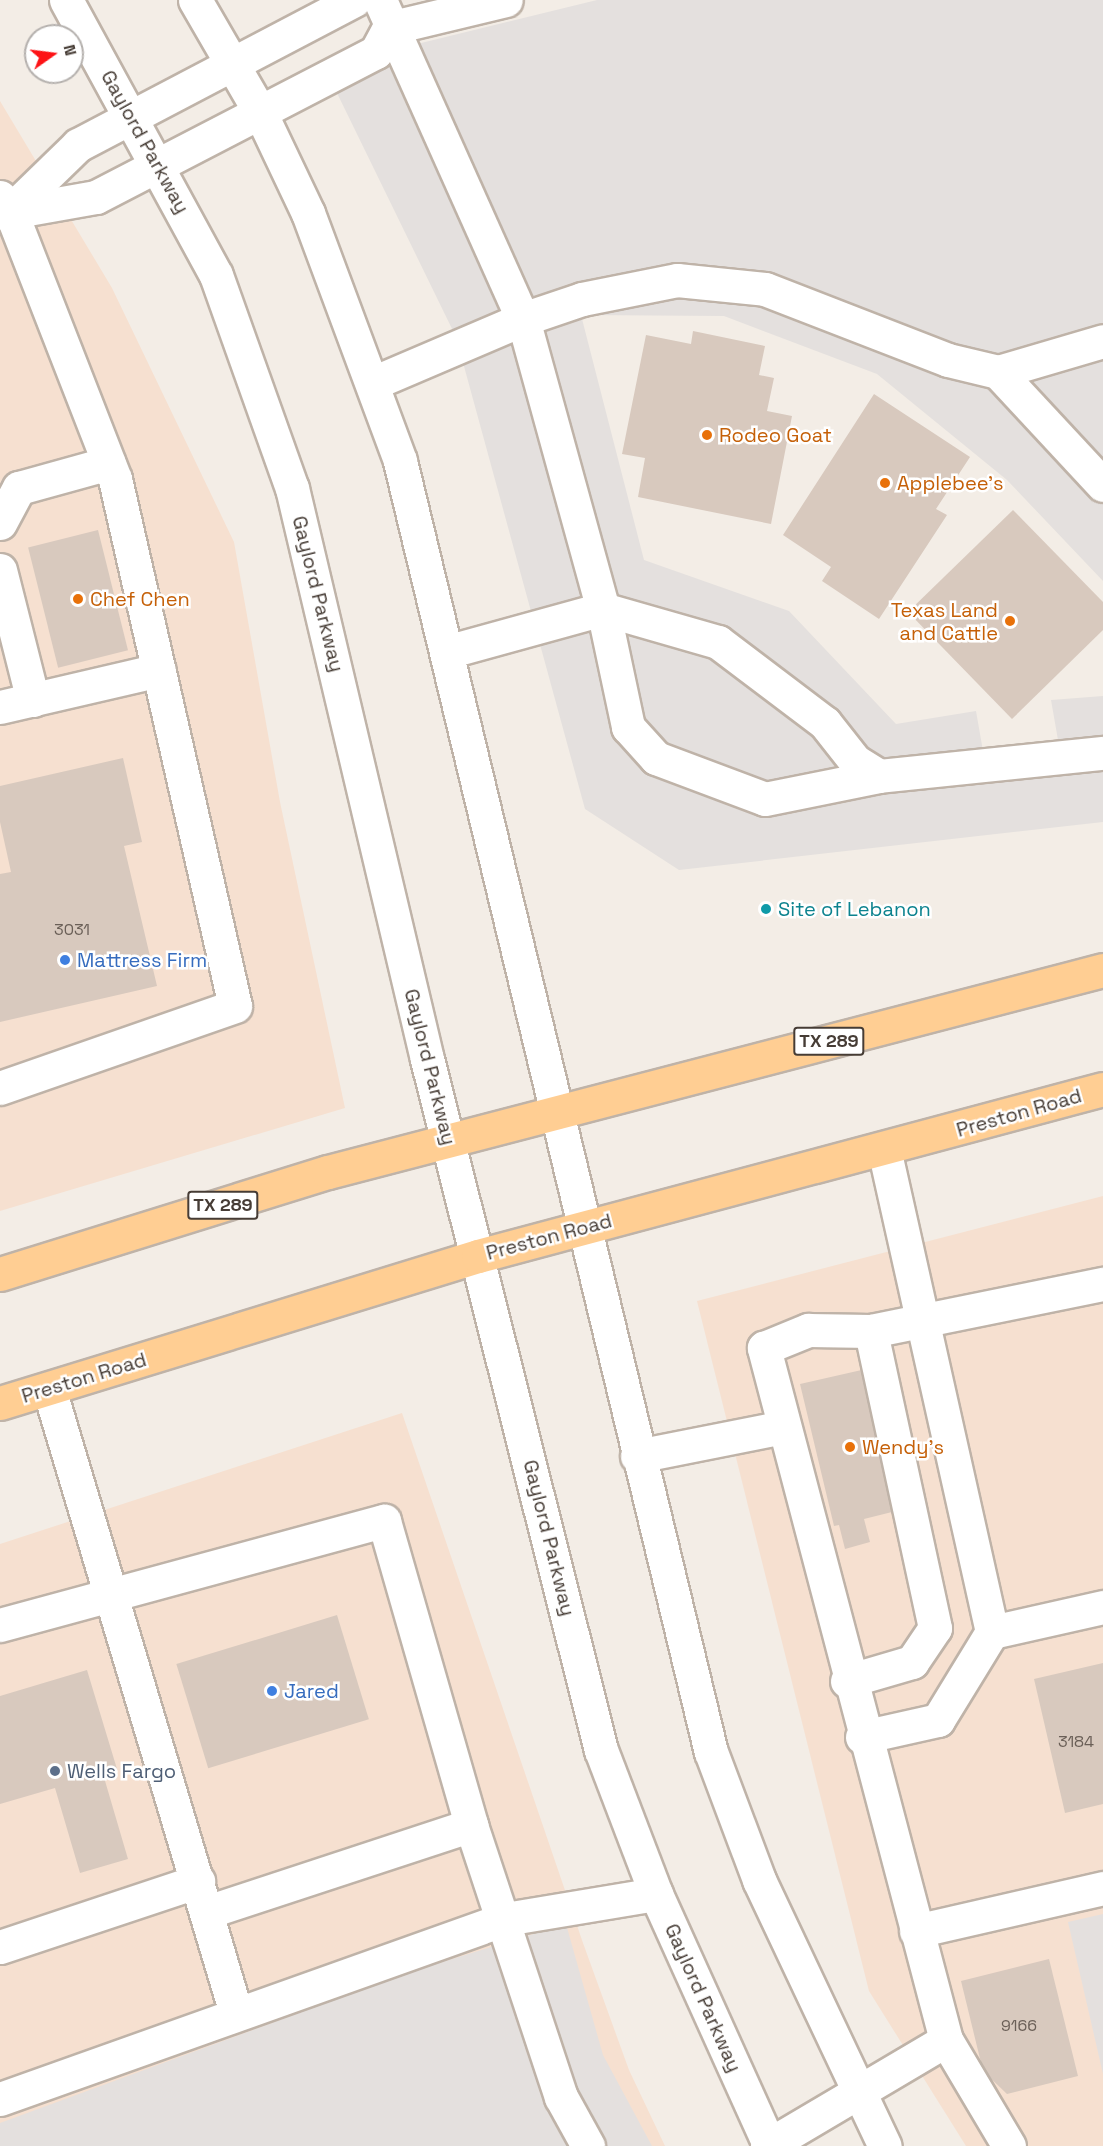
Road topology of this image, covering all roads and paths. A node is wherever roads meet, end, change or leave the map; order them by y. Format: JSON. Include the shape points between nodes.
{"nodes":[{"id":1,"x":66,"y":0,"type":"edge"},
{"id":2,"x":195,"y":0,"type":"edge"},
{"id":3,"x":356,"y":0,"type":"edge"},
{"id":4,"x":506,"y":0,"type":"edge"},
{"id":5,"x":384,"y":14,"type":"edge"},
{"id":6,"x":234,"y":63,"type":"junction"},
{"id":7,"x":260,"y":112,"type":"junction"},
{"id":8,"x":132,"y":117,"type":"junction"},
{"id":9,"x":158,"y":165,"type":"junction"},
{"id":10,"x":4,"y":209,"type":"edge"},
{"id":11,"x":523,"y":319,"type":"junction"},
{"id":12,"x":1103,"y":341,"type":"edge"},
{"id":13,"x":998,"y":372,"type":"junction"},
{"id":14,"x":373,"y":383,"type":"junction"},
{"id":15,"x":109,"y":463,"type":"junction"},
{"id":16,"x":1103,"y":485,"type":"edge"},
{"id":17,"x":0,"y":523,"type":"edge"},
{"id":18,"x":0,"y":570,"type":"edge"},
{"id":19,"x":603,"y":609,"type":"junction"},
{"id":20,"x":450,"y":651,"type":"junction"},
{"id":21,"x":159,"y":670,"type":"junction"},
{"id":22,"x":33,"y":700,"type":"junction"},
{"id":23,"x":0,"y":707,"type":"edge"},
{"id":24,"x":1103,"y":753,"type":"edge"},
{"id":25,"x":879,"y":776,"type":"junction"},
{"id":26,"x":1103,"y":970,"type":"edge"},
{"id":27,"x":0,"y":1088,"type":"edge"},
{"id":28,"x":1103,"y":1089,"type":"edge"},
{"id":29,"x":558,"y":1111,"type":"junction"},
{"id":30,"x":448,"y":1141,"type":"junction"},
{"id":31,"x":884,"y":1149,"type":"junction"},
{"id":32,"x":585,"y":1227,"type":"junction"},
{"id":33,"x":478,"y":1256,"type":"junction"},
{"id":34,"x":0,"y":1274,"type":"edge"},
{"id":35,"x":1103,"y":1284,"type":"edge"},
{"id":36,"x":921,"y":1317,"type":"junction"},
{"id":37,"x":871,"y":1331,"type":"junction"},
{"id":38,"x":49,"y":1389,"type":"junction"},
{"id":39,"x":0,"y":1403,"type":"edge"},
{"id":40,"x":783,"y":1427,"type":"junction"},
{"id":41,"x":637,"y":1456,"type":"junction"},
{"id":42,"x":111,"y":1594,"type":"junction"},
{"id":43,"x":1103,"y":1606,"type":"edge"},
{"id":44,"x":0,"y":1625,"type":"edge"},
{"id":45,"x":992,"y":1632,"type":"junction"},
{"id":46,"x":847,"y":1682,"type":"junction"},
{"id":47,"x":862,"y":1737,"type":"junction"},
{"id":48,"x":471,"y":1825,"type":"junction"},
{"id":49,"x":198,"y":1881,"type":"junction"},
{"id":50,"x":1103,"y":1888,"type":"edge"},
{"id":51,"x":656,"y":1894,"type":"junction"},
{"id":52,"x":207,"y":1912,"type":"junction"},
{"id":53,"x":505,"y":1918,"type":"junction"},
{"id":54,"x":916,"y":1931,"type":"junction"},
{"id":55,"x":0,"y":1947,"type":"edge"},
{"id":56,"x":236,"y":2013,"type":"junction"},
{"id":57,"x":946,"y":2040,"type":"junction"},
{"id":58,"x":856,"y":2094,"type":"junction"},
{"id":59,"x":0,"y":2099,"type":"edge"},
{"id":60,"x":588,"y":2146,"type":"edge"},
{"id":61,"x":769,"y":2146,"type":"edge"},
{"id":62,"x":885,"y":2146,"type":"edge"},
{"id":63,"x":1009,"y":2146,"type":"edge"}],
"edges":[{"from":1,"to":8,"type":"street","name":"Gaylord Parkway"},
{"from":2,"to":6,"type":"street"},
{"from":3,"to":5,"type":"street"},
{"from":3,"to":6,"type":"street"},
{"from":4,"to":5,"type":"street"},
{"from":5,"to":7,"type":"street","via":[[376,52]]},
{"from":5,"to":11,"type":"street"},
{"from":6,"to":7,"type":"street"},
{"from":6,"to":8,"type":"street"},
{"from":7,"to":9,"type":"street"},
{"from":7,"to":14,"type":"street","via":[[308,213]]},
{"from":8,"to":9,"type":"street","name":"Gaylord Parkway"},
{"from":8,"to":10,"type":"street","via":[[78,145]]},
{"from":9,"to":10,"type":"street","via":[[96,197]]},
{"from":9,"to":30,"type":"street","name":"Gaylord Parkway","via":[[216,275],[292,488]]},
{"from":10,"to":15,"type":"street"},
{"from":11,"to":13,"type":"street","via":[[582,299],[677,280],[765,289],[948,360]]},
{"from":11,"to":14,"type":"street"},
{"from":11,"to":19,"type":"street"},
{"from":12,"to":13,"type":"street"},
{"from":13,"to":16,"type":"street"},
{"from":14,"to":20,"type":"street","via":[[400,461]]},
{"from":15,"to":17,"type":"street","via":[[19,488]]},
{"from":15,"to":21,"type":"street"},
{"from":18,"to":22,"type":"street"},
{"from":19,"to":20,"type":"street"},
{"from":19,"to":25,"type":"street","via":[[718,642],[825,723],[855,760]]},
{"from":19,"to":25,"type":"street","via":[[628,727],[656,758],[765,799]]},
{"from":20,"to":29,"type":"street"},
{"from":21,"to":22,"type":"street"},
{"from":21,"to":27,"type":"street","via":[[236,1006]]},
{"from":22,"to":23,"type":"street"},
{"from":24,"to":25,"type":"street"},
{"from":26,"to":29,"type":"main road","number":"TX 289"},
{"from":28,"to":31,"type":"main road","name":"Preston Road"},
{"from":29,"to":30,"type":"main road","number":"TX 289"},
{"from":29,"to":32,"type":"street"},
{"from":30,"to":33,"type":"street","name":"Gaylord Parkway"},
{"from":30,"to":34,"type":"main road","number":"TX 289"},
{"from":31,"to":32,"type":"main road","name":"Preston Road"},
{"from":31,"to":36,"type":"street"},
{"from":32,"to":33,"type":"main road","name":"Preston Road"},
{"from":32,"to":41,"type":"street"},
{"from":33,"to":38,"type":"main road","name":"Preston Road"},
{"from":33,"to":51,"type":"street","name":"Gaylord Parkway","via":[[601,1750]]},
{"from":35,"to":36,"type":"street"},
{"from":36,"to":37,"type":"street"},
{"from":36,"to":45,"type":"street"},
{"from":37,"to":40,"type":"street","via":[[808,1330],[764,1348]]},
{"from":37,"to":46,"type":"street","via":[[935,1628],[912,1662]]},
{"from":38,"to":39,"type":"main road","name":"Preston Road"},
{"from":38,"to":42,"type":"street"},
{"from":40,"to":41,"type":"street"},
{"from":40,"to":46,"type":"street"},
{"from":41,"to":58,"type":"street","via":[[711,1752],[759,1880]]},
{"from":42,"to":44,"type":"street"},
{"from":42,"to":48,"type":"street","via":[[384,1521]]},
{"from":42,"to":49,"type":"street"},
{"from":43,"to":45,"type":"street"},
{"from":45,"to":47,"type":"street","via":[[938,1720]]},
{"from":46,"to":47,"type":"street"},
{"from":47,"to":54,"type":"street"},
{"from":48,"to":52,"type":"street"},
{"from":48,"to":53,"type":"street"},
{"from":49,"to":52,"type":"street"},
{"from":49,"to":55,"type":"street"},
{"from":50,"to":54,"type":"street"},
{"from":51,"to":53,"type":"street"},
{"from":51,"to":61,"type":"street","name":"Gaylord Parkway"},
{"from":52,"to":56,"type":"street"},
{"from":53,"to":56,"type":"street"},
{"from":53,"to":60,"type":"street","via":[[561,2097]]},
{"from":54,"to":57,"type":"street"},
{"from":56,"to":59,"type":"street"},
{"from":57,"to":58,"type":"street"},
{"from":57,"to":63,"type":"street"},
{"from":58,"to":61,"type":"street"},
{"from":58,"to":62,"type":"street"}]}
